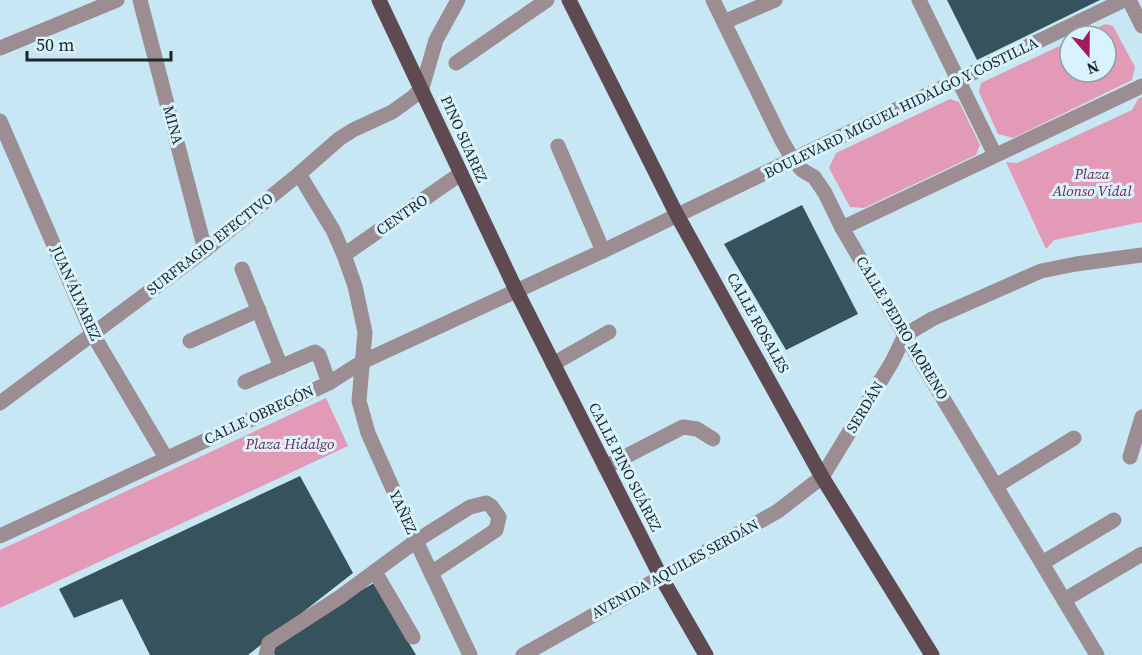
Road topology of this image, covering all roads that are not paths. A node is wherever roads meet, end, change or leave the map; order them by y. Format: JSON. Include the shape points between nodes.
{"nodes":[{"id":1,"x":117,"y":0,"type":"edge"},
{"id":2,"x":140,"y":0,"type":"edge"},
{"id":3,"x":378,"y":0,"type":"edge"},
{"id":4,"x":458,"y":0,"type":"edge"},
{"id":5,"x":547,"y":0,"type":"edge"},
{"id":6,"x":569,"y":0,"type":"edge"},
{"id":7,"x":713,"y":0,"type":"edge"},
{"id":8,"x":775,"y":0,"type":"edge"},
{"id":9,"x":919,"y":0,"type":"edge"},
{"id":10,"x":1124,"y":0,"type":"edge"},
{"id":11,"x":1129,"y":0,"type":"edge"},
{"id":12,"x":724,"y":22,"type":"junction"},
{"id":13,"x":1142,"y":26,"type":"edge"},
{"id":14,"x":0,"y":48,"type":"edge"},
{"id":15,"x":456,"y":63,"type":"dead end"},
{"id":16,"x":958,"y":80,"type":"junction"},
{"id":17,"x":1142,"y":86,"type":"edge"},
{"id":18,"x":422,"y":88,"type":"junction"},
{"id":19,"x":0,"y":121,"type":"edge"},
{"id":20,"x":558,"y":146,"type":"dead end"},
{"id":21,"x":995,"y":155,"type":"junction"},
{"id":22,"x":793,"y":160,"type":"junction"},
{"id":23,"x":300,"y":174,"type":"junction"},
{"id":24,"x":460,"y":174,"type":"junction"},
{"id":25,"x":677,"y":215,"type":"junction"},
{"id":26,"x":842,"y":228,"type":"junction"},
{"id":27,"x":206,"y":250,"type":"junction"},
{"id":28,"x":603,"y":251,"type":"junction"},
{"id":29,"x":344,"y":255,"type":"junction"},
{"id":30,"x":1142,"y":256,"type":"edge"},
{"id":31,"x":242,"y":269,"type":"dead end"},
{"id":32,"x":517,"y":292,"type":"junction"},
{"id":33,"x":259,"y":310,"type":"junction"},
{"id":34,"x":609,"y":332,"type":"dead end"},
{"id":35,"x":92,"y":333,"type":"junction"},
{"id":36,"x":905,"y":335,"type":"junction"},
{"id":37,"x":190,"y":341,"type":"dead end"},
{"id":38,"x":362,"y":362,"type":"junction"},
{"id":39,"x":553,"y":364,"type":"junction"},
{"id":40,"x":281,"y":367,"type":"junction"},
{"id":41,"x":245,"y":382,"type":"dead end"},
{"id":42,"x":329,"y":383,"type":"junction"},
{"id":43,"x":0,"y":403,"type":"edge"},
{"id":44,"x":1142,"y":417,"type":"edge"},
{"id":45,"x":1074,"y":438,"type":"dead end"},
{"id":46,"x":713,"y":439,"type":"dead end"},
{"id":47,"x":1130,"y":457,"type":"dead end"},
{"id":48,"x":166,"y":458,"type":"junction"},
{"id":49,"x":605,"y":467,"type":"junction"},
{"id":50,"x":822,"y":477,"type":"junction"},
{"id":51,"x":996,"y":486,"type":"junction"},
{"id":52,"x":1114,"y":519,"type":"dead end"},
{"id":53,"x":0,"y":536,"type":"edge"},
{"id":54,"x":416,"y":541,"type":"junction"},
{"id":55,"x":1142,"y":554,"type":"edge"},
{"id":56,"x":1042,"y":563,"type":"junction"},
{"id":57,"x":375,"y":572,"type":"junction"},
{"id":58,"x":431,"y":573,"type":"junction"},
{"id":59,"x":661,"y":577,"type":"junction"},
{"id":60,"x":1064,"y":600,"type":"junction"},
{"id":61,"x":413,"y":637,"type":"dead end"},
{"id":62,"x":266,"y":655,"type":"edge"},
{"id":63,"x":470,"y":655,"type":"edge"},
{"id":64,"x":523,"y":655,"type":"edge"},
{"id":65,"x":706,"y":655,"type":"edge"},
{"id":66,"x":932,"y":655,"type":"edge"},
{"id":67,"x":1097,"y":655,"type":"edge"}],
"edges":[{"from":1,"to":14,"type":"street"},
{"from":2,"to":27,"type":"street","name":"MINA"},
{"from":3,"to":18,"type":"main road","name":"PINO SUAREZ"},
{"from":4,"to":18,"type":"street","via":[[436,40]]},
{"from":5,"to":15,"type":"street"},
{"from":6,"to":25,"type":"main road","name":"CALLE ROSALES"},
{"from":7,"to":12,"type":"street","name":"CALLE PEDRO MORENO"},
{"from":8,"to":12,"type":"street"},
{"from":9,"to":16,"type":"street"},
{"from":10,"to":16,"type":"street","name":"BOULEVARD MIGUEL HIDALGO Y COSTILLA"},
{"from":11,"to":13,"type":"street"},
{"from":12,"to":22,"type":"street","name":"CALLE PEDRO MORENO"},
{"from":16,"to":21,"type":"street"},
{"from":16,"to":22,"type":"street","name":"BOULEVARD MIGUEL HIDALGO Y COSTILLA"},
{"from":17,"to":21,"type":"street"},
{"from":18,"to":23,"type":"street","name":"SURFRAGIO EFECTIVO","via":[[392,112],[339,139]]},
{"from":18,"to":24,"type":"main road","name":"PINO SUAREZ"},
{"from":19,"to":35,"type":"street","name":"JUAN ÁLVAREZ"},
{"from":20,"to":28,"type":"street"},
{"from":21,"to":26,"type":"street"},
{"from":22,"to":25,"type":"street","name":"BOULEVARD MIGUEL HIDALGO Y COSTILLA"},
{"from":22,"to":26,"type":"street","name":"CALLE PEDRO MORENO","via":[[814,177]]},
{"from":23,"to":27,"type":"street","name":"SURFRAGIO EFECTIVO"},
{"from":23,"to":29,"type":"street","name":"YAÑEZ"},
{"from":24,"to":29,"type":"street","name":"CENTRO"},
{"from":24,"to":32,"type":"main road","name":"PINO SUAREZ"},
{"from":25,"to":28,"type":"street","name":"BOULEVARD MIGUEL HIDALGO Y COSTILLA"},
{"from":25,"to":50,"type":"main road","name":"CALLE ROSALES"},
{"from":26,"to":36,"type":"street","name":"CALLE PEDRO MORENO"},
{"from":27,"to":35,"type":"street","name":"SURFRAGIO EFECTIVO"},
{"from":28,"to":32,"type":"street","name":"CALLE OBREGÓN"},
{"from":29,"to":38,"type":"street","name":"YAÑEZ","via":[[365,332]]},
{"from":30,"to":36,"type":"street","via":[[1041,271]]},
{"from":31,"to":33,"type":"street"},
{"from":32,"to":38,"type":"street","name":"CALLE OBREGÓN"},
{"from":32,"to":39,"type":"main road","name":"CALLE PINO SUÁREZ"},
{"from":33,"to":37,"type":"street"},
{"from":33,"to":40,"type":"street"},
{"from":34,"to":39,"type":"street"},
{"from":35,"to":43,"type":"street","name":"SURFRAGIO EFECTIVO"},
{"from":35,"to":48,"type":"street","name":"JUAN ÁLVAREZ"},
{"from":36,"to":50,"type":"street","name":"SERDÁN"},
{"from":36,"to":51,"type":"street","name":"CALLE PEDRO MORENO"},
{"from":38,"to":42,"type":"street","name":"CALLE OBREGÓN"},
{"from":38,"to":54,"type":"street","name":"YAÑEZ","via":[[358,401]]},
{"from":39,"to":49,"type":"main road","name":"CALLE PINO SUÁREZ"},
{"from":40,"to":41,"type":"street"},
{"from":40,"to":42,"type":"street","via":[[315,352]]},
{"from":42,"to":48,"type":"street","name":"CALLE OBREGÓN"},
{"from":44,"to":47,"type":"street"},
{"from":45,"to":51,"type":"street"},
{"from":46,"to":49,"type":"street","via":[[697,429],[683,427]]},
{"from":48,"to":53,"type":"street","name":"CALLE OBREGÓN"},
{"from":49,"to":59,"type":"main road","name":"CALLE PINO SUÁREZ"},
{"from":50,"to":59,"type":"street","name":"AVENIDA AQUILES SERDÁN","via":[[778,511]]},
{"from":50,"to":66,"type":"main road","name":"CALLE ROSALES"},
{"from":51,"to":56,"type":"street","name":"CALLE PEDRO MORENO"},
{"from":52,"to":56,"type":"street"},
{"from":54,"to":57,"type":"street"},
{"from":54,"to":58,"type":"street","name":"YAÑEZ"},
{"from":54,"to":58,"type":"street","via":[[479,503],[491,506],[499,517],[496,530]]},
{"from":55,"to":60,"type":"street"},
{"from":56,"to":60,"type":"street","name":"CALLE PEDRO MORENO"},
{"from":57,"to":61,"type":"street"},
{"from":57,"to":62,"type":"street","via":[[269,643]]},
{"from":58,"to":63,"type":"street","name":"YAÑEZ"},
{"from":59,"to":64,"type":"street","name":"AVENIDA AQUILES SERDÁN"},
{"from":59,"to":65,"type":"main road","name":"CALLE PINO SUÁREZ"},
{"from":60,"to":67,"type":"street","name":"CALLE PEDRO MORENO"}]}
